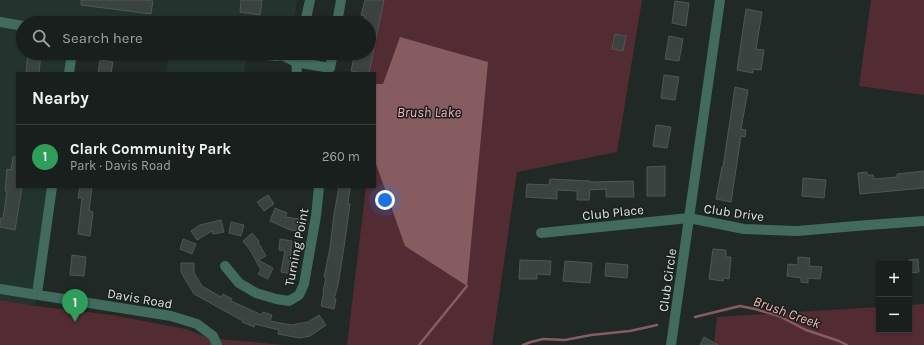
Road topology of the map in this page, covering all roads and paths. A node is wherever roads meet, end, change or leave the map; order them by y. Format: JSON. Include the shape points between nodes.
{"nodes":[{"id":1,"x":310,"y":0,"type":"edge"},
{"id":2,"x":341,"y":0,"type":"edge"},
{"id":3,"x":720,"y":0,"type":"edge"},
{"id":4,"x":307,"y":16,"type":"edge"},
{"id":5,"x":338,"y":16,"type":"edge"},
{"id":6,"x":0,"y":22,"type":"edge"},
{"id":7,"x":16,"y":25,"type":"edge"},
{"id":8,"x":71,"y":60,"type":"edge"},
{"id":9,"x":297,"y":60,"type":"edge"},
{"id":10,"x":306,"y":60,"type":"edge"},
{"id":11,"x":332,"y":60,"type":"edge"},
{"id":12,"x":69,"y":72,"type":"edge"},
{"id":13,"x":297,"y":72,"type":"edge"},
{"id":14,"x":52,"y":188,"type":"edge"},
{"id":15,"x":319,"y":188,"type":"edge"},
{"id":16,"x":689,"y":218,"type":"junction"},
{"id":17,"x":924,"y":221,"type":"edge"},
{"id":18,"x":541,"y":233,"type":"dead end"},
{"id":19,"x":225,"y":266,"type":"dead end"},
{"id":20,"x":0,"y":289,"type":"edge"},
{"id":21,"x":36,"y":294,"type":"junction"},
{"id":22,"x":218,"y":345,"type":"edge"},
{"id":23,"x":671,"y":345,"type":"edge"}],
"edges":[{"from":1,"to":4,"type":"street"},
{"from":2,"to":5,"type":"street"},
{"from":3,"to":16,"type":"street","name":"Club Drive"},
{"from":6,"to":7,"type":"street"},
{"from":8,"to":12,"type":"street"},
{"from":9,"to":13,"type":"street"},
{"from":10,"to":11,"type":"street","via":[[330,68]]},
{"from":14,"to":21,"type":"street"},
{"from":15,"to":19,"type":"street","name":"Turning Point","via":[[304,284],[299,295],[289,301],[256,293],[239,283]]},
{"from":16,"to":17,"type":"street","name":"Club Drive","via":[[744,229],[797,231]]},
{"from":16,"to":18,"type":"street","name":"Club Place"},
{"from":16,"to":23,"type":"street","name":"Club Circle"},
{"from":20,"to":21,"type":"street","name":"Davis Road"},
{"from":21,"to":22,"type":"street","name":"Davis Road","via":[[171,316],[196,324],[213,336]]}]}
